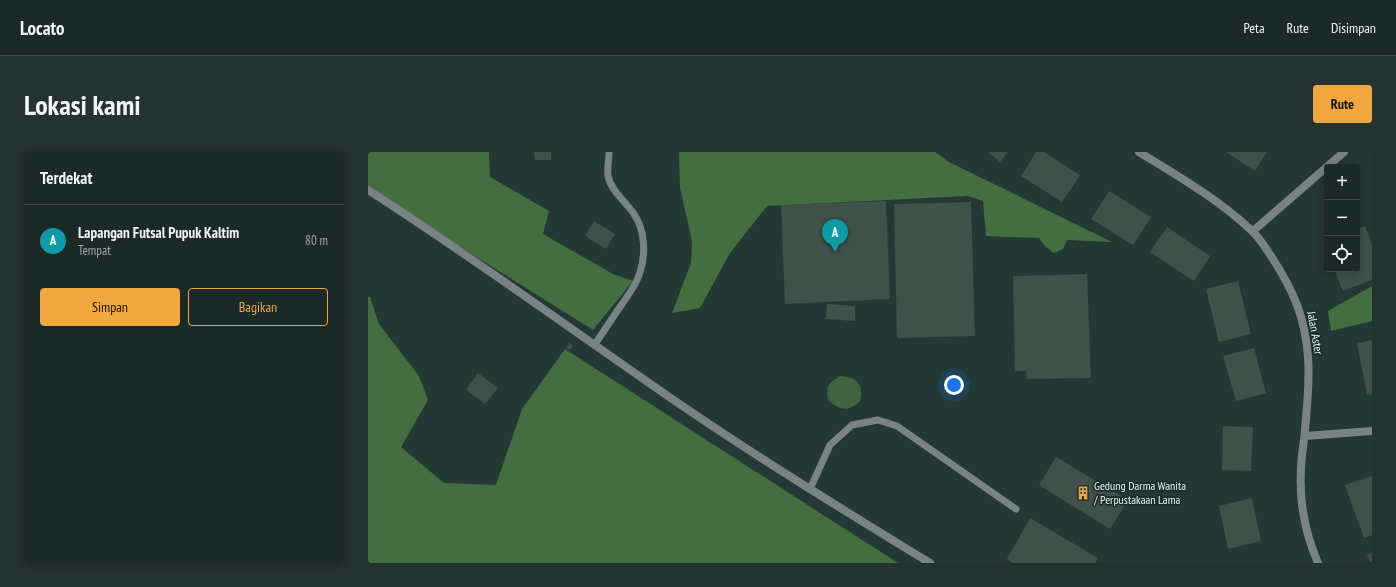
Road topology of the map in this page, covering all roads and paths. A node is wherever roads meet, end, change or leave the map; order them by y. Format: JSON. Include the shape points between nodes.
{"nodes":[{"id":1,"x":609,"y":152,"type":"edge"},
{"id":2,"x":1139,"y":152,"type":"edge"},
{"id":3,"x":1344,"y":152,"type":"edge"},
{"id":4,"x":368,"y":190,"type":"edge"},
{"id":5,"x":1253,"y":231,"type":"junction"},
{"id":6,"x":595,"y":344,"type":"junction"},
{"id":7,"x":1372,"y":431,"type":"edge"},
{"id":8,"x":1305,"y":436,"type":"junction"},
{"id":9,"x":810,"y":489,"type":"junction"},
{"id":10,"x":1016,"y":509,"type":"dead end"},
{"id":11,"x":930,"y":563,"type":"edge"},
{"id":12,"x":1318,"y":563,"type":"edge"}],
"edges":[{"from":1,"to":6,"type":"lane","via":[[610,182],[639,223],[644,254],[633,287]]},
{"from":2,"to":5,"type":"street","name":"Jalan Aster","via":[[1225,207]]},
{"from":3,"to":5,"type":"street"},
{"from":4,"to":6,"type":"street"},
{"from":5,"to":8,"type":"street","name":"Jalan Aster","via":[[1280,271],[1297,302],[1303,322],[1309,378]]},
{"from":6,"to":9,"type":"street","via":[[680,404]]},
{"from":7,"to":8,"type":"street"},
{"from":8,"to":12,"type":"street","name":"Jalan Aster","via":[[1300,489],[1305,528]]},
{"from":9,"to":10,"type":"lane","via":[[830,445],[852,425],[878,420],[898,426]]},
{"from":9,"to":11,"type":"street"}]}
